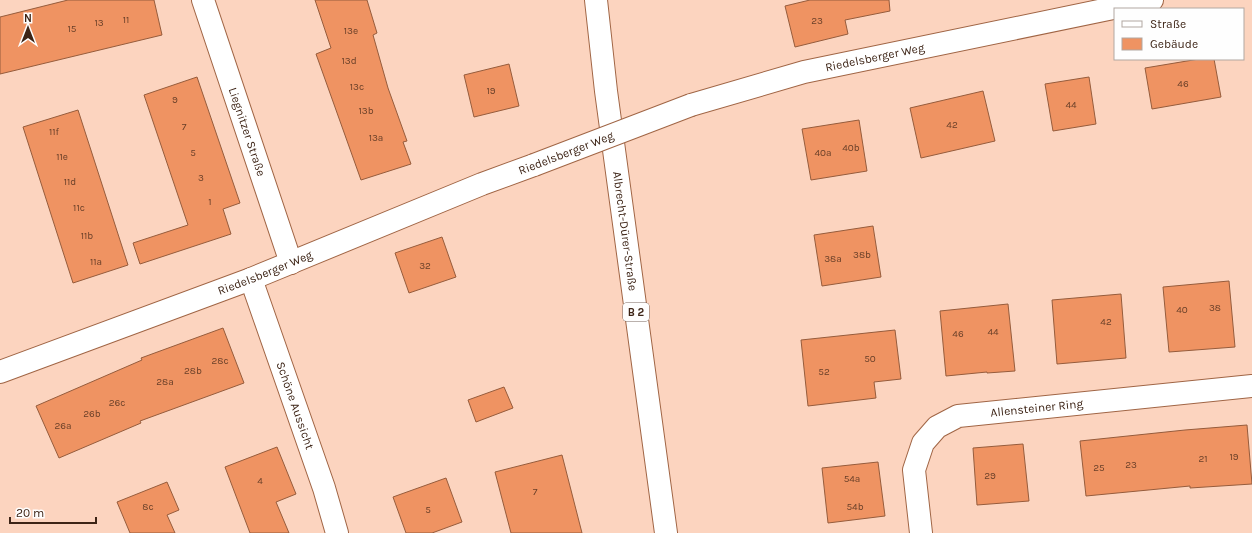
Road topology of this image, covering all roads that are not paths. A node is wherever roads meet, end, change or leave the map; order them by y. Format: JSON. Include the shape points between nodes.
{"nodes":[{"id":1,"x":203,"y":0,"type":"edge"},
{"id":2,"x":596,"y":0,"type":"edge"},
{"id":3,"x":1152,"y":0,"type":"edge"},
{"id":4,"x":291,"y":263,"type":"junction"},
{"id":5,"x":251,"y":279,"type":"junction"},
{"id":6,"x":0,"y":372,"type":"edge"},
{"id":7,"x":1252,"y":386,"type":"edge"},
{"id":8,"x":337,"y":533,"type":"edge"},
{"id":9,"x":666,"y":533,"type":"edge"},
{"id":10,"x":921,"y":533,"type":"edge"}],
"edges":[{"from":1,"to":4,"type":"street","name":"Liegnitzer Straße"},
{"from":2,"to":9,"type":"street","name":"Albrecht-Dürer-Straße","number":"B 2"},
{"from":3,"to":4,"type":"street","name":"Riedelsberger Weg","bridge":true,"via":[[804,72],[690,105],[476,186]]},
{"from":4,"to":5,"type":"street","name":"Riedelsberger Weg"},
{"from":5,"to":6,"type":"street","name":"Riedelsberger Weg"},
{"from":5,"to":8,"type":"street","name":"Schöne Aussicht","via":[[324,488]]},
{"from":7,"to":10,"type":"street","name":"Allensteiner Ring","via":[[958,416],[937,427],[923,443],[914,470]]}]}
